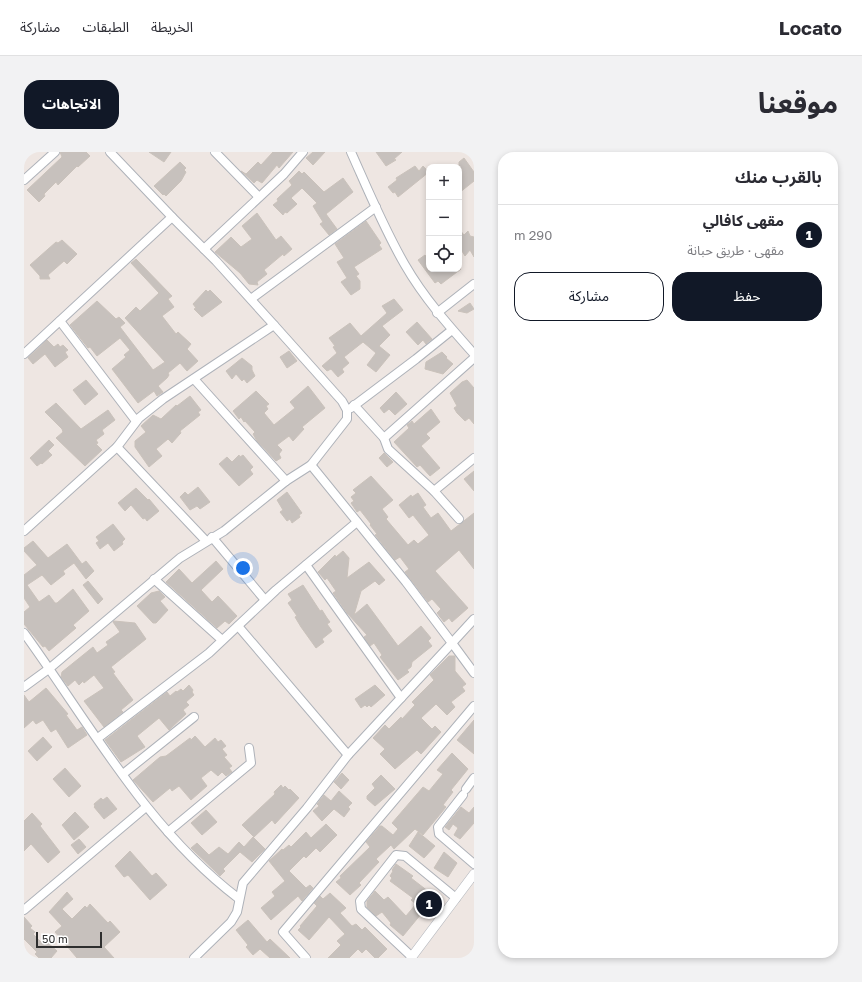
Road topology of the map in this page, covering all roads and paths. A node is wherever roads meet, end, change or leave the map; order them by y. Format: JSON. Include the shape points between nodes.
{"nodes":[{"id":1,"x":55,"y":152,"type":"edge"},
{"id":2,"x":110,"y":152,"type":"edge"},
{"id":3,"x":215,"y":152,"type":"edge"},
{"id":4,"x":303,"y":152,"type":"edge"},
{"id":5,"x":352,"y":152,"type":"edge"},
{"id":6,"x":24,"y":180,"type":"edge"},
{"id":7,"x":260,"y":197,"type":"junction"},
{"id":8,"x":376,"y":207,"type":"junction"},
{"id":9,"x":172,"y":217,"type":"junction"},
{"id":10,"x":204,"y":249,"type":"junction"},
{"id":11,"x":474,"y":284,"type":"edge"},
{"id":12,"x":250,"y":299,"type":"junction"},
{"id":13,"x":437,"y":313,"type":"junction"},
{"id":14,"x":60,"y":321,"type":"junction"},
{"id":15,"x":274,"y":325,"type":"junction"},
{"id":16,"x":452,"y":330,"type":"junction"},
{"id":17,"x":24,"y":354,"type":"edge"},
{"id":18,"x":474,"y":354,"type":"edge"},
{"id":19,"x":194,"y":379,"type":"junction"},
{"id":20,"x":350,"y":408,"type":"junction"},
{"id":21,"x":136,"y":421,"type":"junction"},
{"id":22,"x":384,"y":438,"type":"junction"},
{"id":23,"x":117,"y":447,"type":"junction"},
{"id":24,"x":474,"y":458,"type":"edge"},
{"id":25,"x":311,"y":465,"type":"junction"},
{"id":26,"x":286,"y":482,"type":"junction"},
{"id":27,"x":434,"y":491,"type":"junction"},
{"id":28,"x":459,"y":519,"type":"dead end"},
{"id":29,"x":357,"y":522,"type":"junction"},
{"id":30,"x":24,"y":532,"type":"edge"},
{"id":31,"x":209,"y":539,"type":"junction"},
{"id":32,"x":306,"y":565,"type":"junction"},
{"id":33,"x":154,"y":579,"type":"junction"},
{"id":34,"x":265,"y":600,"type":"junction"},
{"id":35,"x":474,"y":619,"type":"edge"},
{"id":36,"x":238,"y":626,"type":"junction"},
{"id":37,"x":24,"y":632,"type":"edge"},
{"id":38,"x":222,"y":640,"type":"junction"},
{"id":39,"x":452,"y":642,"type":"junction"},
{"id":40,"x":50,"y":668,"type":"junction"},
{"id":41,"x":474,"y":674,"type":"edge"},
{"id":42,"x":24,"y":687,"type":"edge"},
{"id":43,"x":401,"y":698,"type":"junction"},
{"id":44,"x":474,"y":706,"type":"edge"},
{"id":45,"x":194,"y":717,"type":"dead end"},
{"id":46,"x":98,"y":738,"type":"junction"},
{"id":47,"x":249,"y":748,"type":"dead end"},
{"id":48,"x":348,"y":756,"type":"junction"},
{"id":49,"x":123,"y":774,"type":"junction"},
{"id":50,"x":474,"y":778,"type":"edge"},
{"id":51,"x":146,"y":808,"type":"junction"},
{"id":52,"x":168,"y":832,"type":"junction"},
{"id":53,"x":474,"y":864,"type":"edge"},
{"id":54,"x":474,"y":874,"type":"edge"},
{"id":55,"x":238,"y":898,"type":"junction"},
{"id":56,"x":456,"y":898,"type":"junction"},
{"id":57,"x":24,"y":910,"type":"edge"},
{"id":58,"x":411,"y":957,"type":"edge"},
{"id":59,"x":194,"y":958,"type":"edge"},
{"id":60,"x":306,"y":958,"type":"edge"}],
"edges":[{"from":1,"to":6,"type":"street"},
{"from":2,"to":9,"type":"street"},
{"from":3,"to":7,"type":"street"},
{"from":4,"to":7,"type":"street"},
{"from":5,"to":8,"type":"street"},
{"from":7,"to":10,"type":"street"},
{"from":8,"to":12,"type":"street"},
{"from":8,"to":13,"type":"street","via":[[405,265]]},
{"from":9,"to":10,"type":"street"},
{"from":9,"to":14,"type":"street"},
{"from":10,"to":12,"type":"street"},
{"from":11,"to":13,"type":"street"},
{"from":12,"to":15,"type":"street"},
{"from":13,"to":16,"type":"street"},
{"from":14,"to":17,"type":"street"},
{"from":14,"to":21,"type":"street"},
{"from":15,"to":19,"type":"street"},
{"from":15,"to":20,"type":"street"},
{"from":16,"to":18,"type":"street"},
{"from":16,"to":20,"type":"street"},
{"from":18,"to":22,"type":"street"},
{"from":19,"to":21,"type":"street"},
{"from":19,"to":26,"type":"street"},
{"from":20,"to":22,"type":"street"},
{"from":20,"to":25,"type":"street","via":[[347,419]]},
{"from":21,"to":23,"type":"street"},
{"from":22,"to":27,"type":"street","via":[[388,448]]},
{"from":23,"to":30,"type":"street"},
{"from":23,"to":31,"type":"street"},
{"from":24,"to":27,"type":"street"},
{"from":25,"to":26,"type":"street"},
{"from":25,"to":29,"type":"street"},
{"from":26,"to":31,"type":"street","via":[[224,531]]},
{"from":27,"to":28,"type":"street"},
{"from":29,"to":32,"type":"street"},
{"from":29,"to":39,"type":"street"},
{"from":31,"to":33,"type":"street"},
{"from":31,"to":34,"type":"street"},
{"from":32,"to":34,"type":"street"},
{"from":32,"to":43,"type":"street"},
{"from":33,"to":38,"type":"street"},
{"from":33,"to":40,"type":"street"},
{"from":34,"to":36,"type":"street"},
{"from":35,"to":39,"type":"street"},
{"from":36,"to":38,"type":"street"},
{"from":36,"to":48,"type":"street"},
{"from":37,"to":40,"type":"street"},
{"from":38,"to":46,"type":"street","via":[[209,653]]},
{"from":39,"to":41,"type":"street"},
{"from":39,"to":43,"type":"street"},
{"from":40,"to":42,"type":"street"},
{"from":40,"to":46,"type":"street"},
{"from":43,"to":48,"type":"street"},
{"from":44,"to":60,"type":"street","via":[[283,932]]},
{"from":45,"to":49,"type":"street"},
{"from":46,"to":49,"type":"street"},
{"from":47,"to":52,"type":"street","via":[[251,763]]},
{"from":48,"to":55,"type":"street","via":[[242,883]]},
{"from":49,"to":51,"type":"street"},
{"from":50,"to":53,"type":"street","via":[[438,827],[439,834]]},
{"from":51,"to":52,"type":"street"},
{"from":51,"to":57,"type":"street"},
{"from":52,"to":55,"type":"street","via":[[190,856]]},
{"from":54,"to":56,"type":"street"},
{"from":55,"to":59,"type":"street","via":[[237,912],[231,922]]},
{"from":56,"to":58,"type":"street"},
{"from":56,"to":58,"type":"street","via":[[405,856],[396,855],[360,901],[360,909]]}]}
